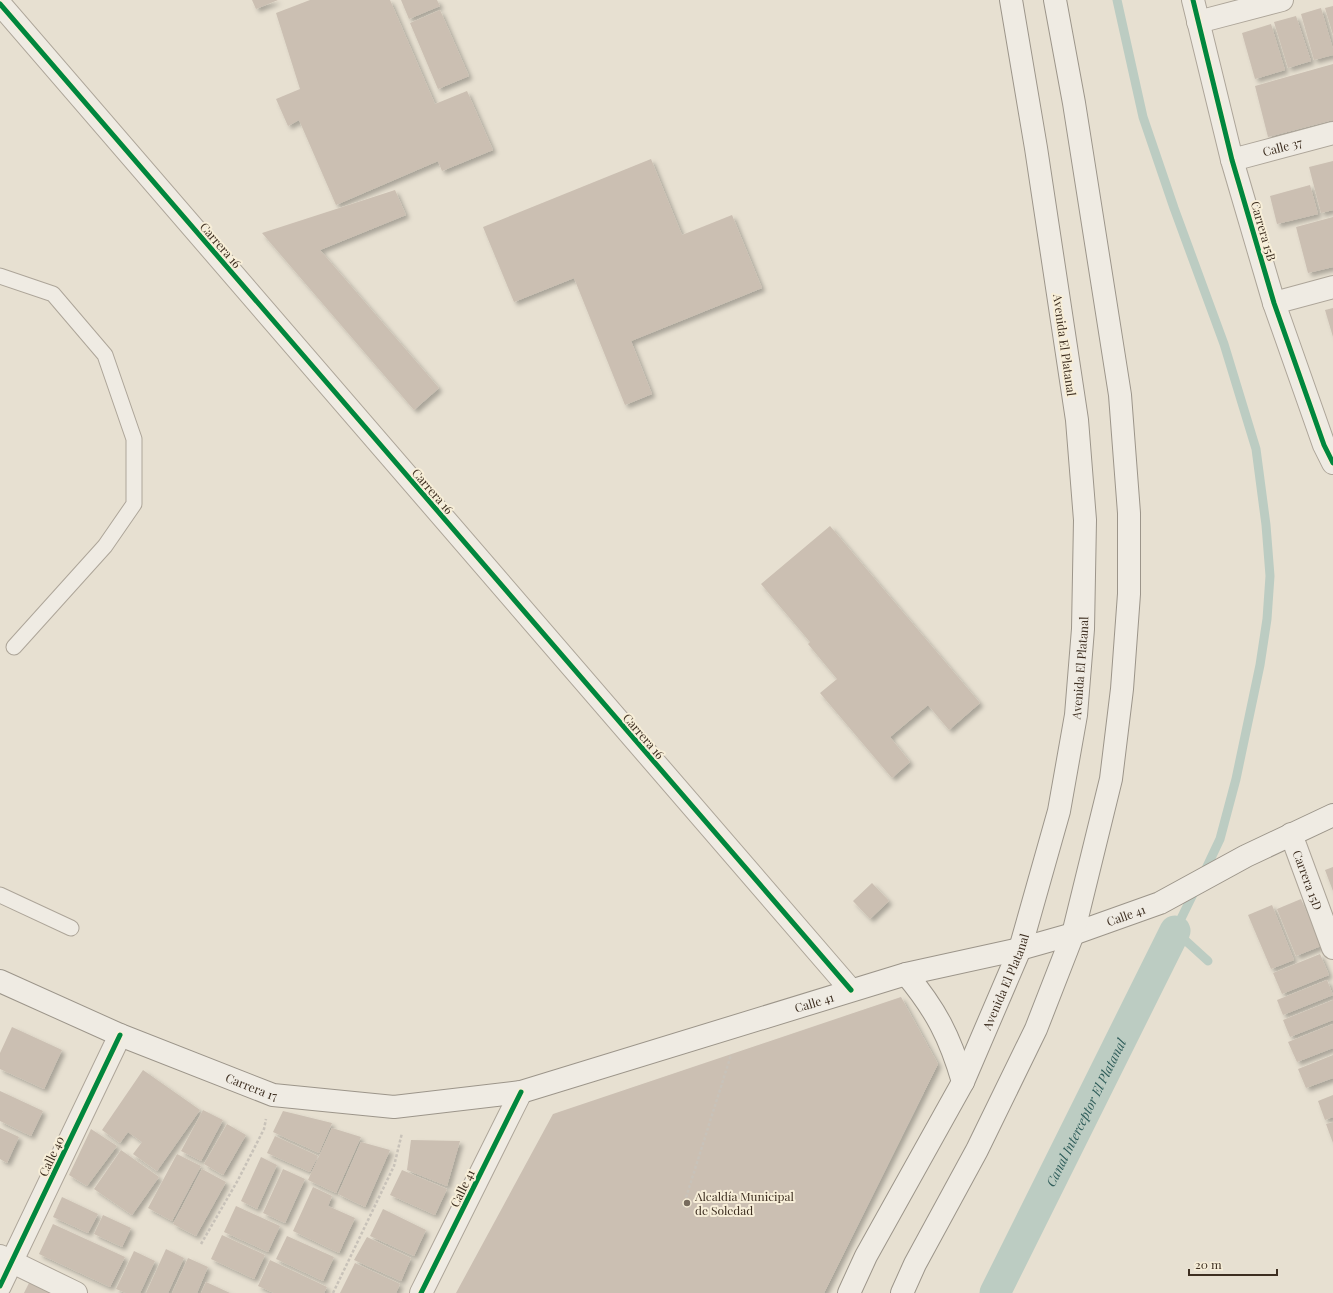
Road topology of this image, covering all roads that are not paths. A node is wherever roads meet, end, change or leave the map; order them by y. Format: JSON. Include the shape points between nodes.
{"nodes":[{"id":1,"x":1011,"y":0,"type":"edge"},
{"id":2,"x":1055,"y":0,"type":"edge"},
{"id":3,"x":1193,"y":0,"type":"edge"},
{"id":4,"x":1282,"y":0,"type":"edge"},
{"id":5,"x":0,"y":4,"type":"edge"},
{"id":6,"x":1198,"y":22,"type":"junction"},
{"id":7,"x":1333,"y":133,"type":"edge"},
{"id":8,"x":1232,"y":160,"type":"junction"},
{"id":9,"x":0,"y":276,"type":"edge"},
{"id":10,"x":1333,"y":287,"type":"edge"},
{"id":11,"x":1274,"y":303,"type":"junction"},
{"id":12,"x":1330,"y":450,"type":"edge"},
{"id":13,"x":14,"y":647,"type":"dead end"},
{"id":14,"x":1333,"y":815,"type":"edge"},
{"id":15,"x":1291,"y":834,"type":"junction"},
{"id":16,"x":0,"y":895,"type":"edge"},
{"id":17,"x":71,"y":928,"type":"dead end"},
{"id":18,"x":1073,"y":934,"type":"junction"},
{"id":19,"x":1333,"y":948,"type":"edge"},
{"id":20,"x":1020,"y":949,"type":"junction"},
{"id":21,"x":906,"y":974,"type":"junction"},
{"id":22,"x":0,"y":981,"type":"edge"},
{"id":23,"x":851,"y":990,"type":"junction"},
{"id":24,"x":120,"y":1035,"type":"junction"},
{"id":25,"x":963,"y":1082,"type":"junction"},
{"id":26,"x":521,"y":1092,"type":"junction"},
{"id":27,"x":6,"y":1259,"type":"edge"},
{"id":28,"x":0,"y":1286,"type":"edge"},
{"id":29,"x":76,"y":1293,"type":"edge"},
{"id":30,"x":421,"y":1293,"type":"edge"},
{"id":31,"x":849,"y":1293,"type":"edge"},
{"id":32,"x":902,"y":1293,"type":"edge"}],
"edges":[{"from":1,"to":20,"type":"main road","name":"Avenida El Platanal","via":[[1077,420],[1085,520],[1083,629],[1076,715],[1059,811]]},
{"from":2,"to":18,"type":"main road","via":[[1074,103],[1120,395],[1129,513],[1128,594],[1122,689],[1112,772]]},
{"from":3,"to":6,"type":"main road","name":"Carrera 15B"},
{"from":4,"to":6,"type":"main road"},
{"from":5,"to":23,"type":"main road","name":"Carrera 16"},
{"from":6,"to":8,"type":"main road","name":"Carrera 15B"},
{"from":7,"to":8,"type":"main road","name":"Calle 37"},
{"from":8,"to":11,"type":"main road","name":"Carrera 15B"},
{"from":9,"to":13,"type":"lane","via":[[53,294],[105,355],[134,439],[134,504],[105,546]]},
{"from":10,"to":11,"type":"main road"},
{"from":11,"to":12,"type":"main road","name":"Carrera 15B"},
{"from":14,"to":15,"type":"main road","name":"Calle 41"},
{"from":15,"to":18,"type":"main road","name":"Calle 41","via":[[1160,903]]},
{"from":15,"to":19,"type":"main road","name":"Carrera 15D"},
{"from":16,"to":17,"type":"lane"},
{"from":18,"to":20,"type":"main road","name":"Calle 41"},
{"from":18,"to":32,"type":"main road","via":[[1036,1029],[977,1150]]},
{"from":20,"to":21,"type":"main road","name":"Calle 41"},
{"from":20,"to":25,"type":"main road","name":"Avenida El Platanal"},
{"from":21,"to":23,"type":"main road","name":"Calle 41"},
{"from":21,"to":25,"type":"main road","via":[[926,997],[942,1023]]},
{"from":22,"to":24,"type":"main road","name":"Carrera 17"},
{"from":23,"to":26,"type":"main road","name":"Calle 41"},
{"from":24,"to":26,"type":"main road","name":"Carrera 17","via":[[273,1095],[394,1107]]},
{"from":24,"to":27,"type":"main road","name":"Calle 40"},
{"from":25,"to":31,"type":"main road","name":"Avenida El Platanal","via":[[866,1256]]},
{"from":26,"to":30,"type":"main road","name":"Calle 41"},
{"from":27,"to":28,"type":"main road","name":"Calle 40"},
{"from":27,"to":29,"type":"main road"}]}
